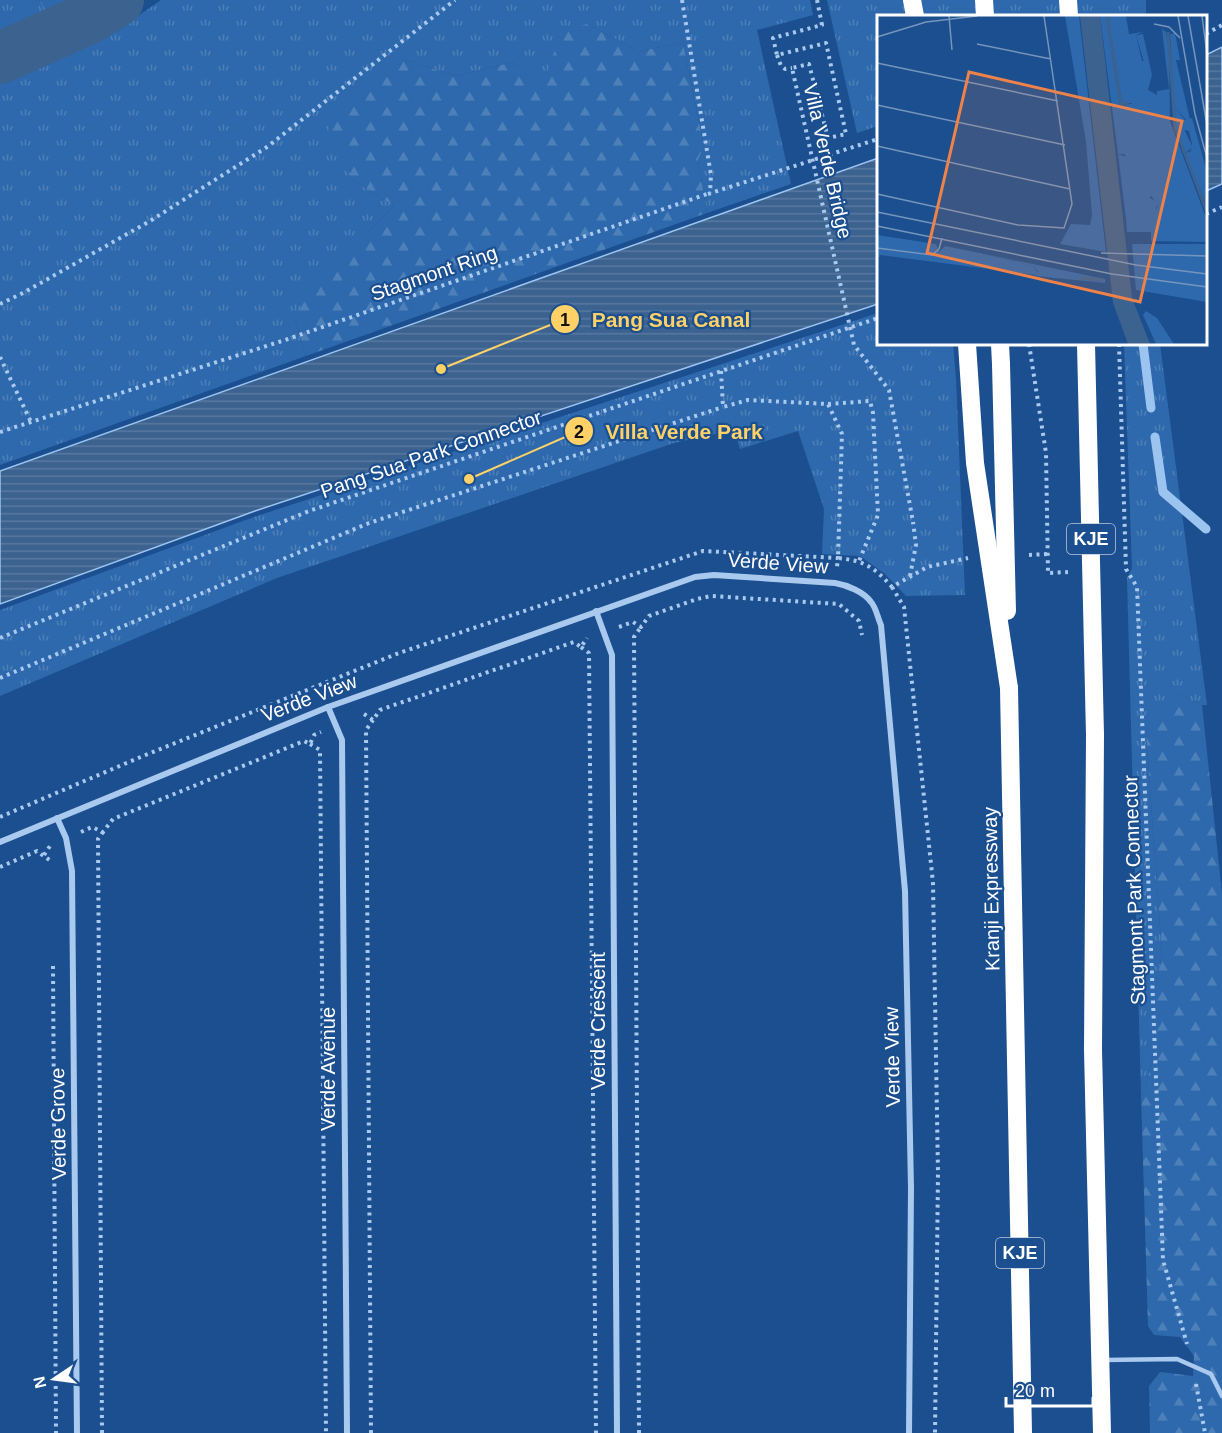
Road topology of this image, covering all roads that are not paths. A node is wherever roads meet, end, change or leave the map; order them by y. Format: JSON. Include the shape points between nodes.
{"nodes":[{"id":1,"x":912,"y":0,"type":"edge"},
{"id":2,"x":984,"y":0,"type":"edge"},
{"id":3,"x":1068,"y":0,"type":"edge"},
{"id":4,"x":915,"y":15,"type":"edge"},
{"id":5,"x":985,"y":15,"type":"edge"},
{"id":6,"x":1069,"y":15,"type":"edge"},
{"id":7,"x":967,"y":345,"type":"edge"},
{"id":8,"x":1000,"y":345,"type":"edge"},
{"id":9,"x":1086,"y":345,"type":"edge"},
{"id":10,"x":596,"y":611,"type":"junction"},
{"id":11,"x":1009,"y":688,"type":"junction"},
{"id":12,"x":328,"y":707,"type":"junction"},
{"id":13,"x":57,"y":818,"type":"junction"},
{"id":14,"x":0,"y":842,"type":"edge"},
{"id":15,"x":1100,"y":1360,"type":"junction"},
{"id":16,"x":1222,"y":1396,"type":"edge"},
{"id":17,"x":77,"y":1433,"type":"edge"},
{"id":18,"x":347,"y":1433,"type":"edge"},
{"id":19,"x":617,"y":1433,"type":"edge"},
{"id":20,"x":909,"y":1433,"type":"edge"},
{"id":21,"x":1023,"y":1433,"type":"edge"},
{"id":22,"x":1102,"y":1433,"type":"edge"}],
"edges":[{"from":1,"to":4,"type":"highway"},
{"from":2,"to":5,"type":"highway"},
{"from":3,"to":6,"type":"highway"},
{"from":7,"to":11,"type":"highway","bridge":true,"via":[[975,463]]},
{"from":8,"to":11,"type":"highway","name":"Kranji Expressway","number":"KJE","bridge":true},
{"from":9,"to":15,"type":"highway","number":"KJE","bridge":true,"via":[[1095,735],[1093,1050]]},
{"from":10,"to":12,"type":"street","name":"Verde View"},
{"from":10,"to":19,"type":"street","name":"Verde Crescent","via":[[612,655]]},
{"from":10,"to":20,"type":"street","name":"Verde View","via":[[695,577],[714,575],[836,583],[872,602],[881,626],[906,891],[911,1188]]},
{"from":11,"to":21,"type":"highway","name":"Kranji Expressway","number":"KJE"},
{"from":12,"to":13,"type":"street","name":"Verde View"},
{"from":12,"to":18,"type":"street","name":"Verde Avenue","via":[[342,740]]},
{"from":13,"to":14,"type":"street","name":"Verde View"},
{"from":13,"to":17,"type":"street","name":"Verde Grove","via":[[66,838],[72,871]]},
{"from":15,"to":16,"type":"lane","via":[[1177,1359],[1210,1374]]},
{"from":15,"to":22,"type":"highway","number":"KJE"}]}
